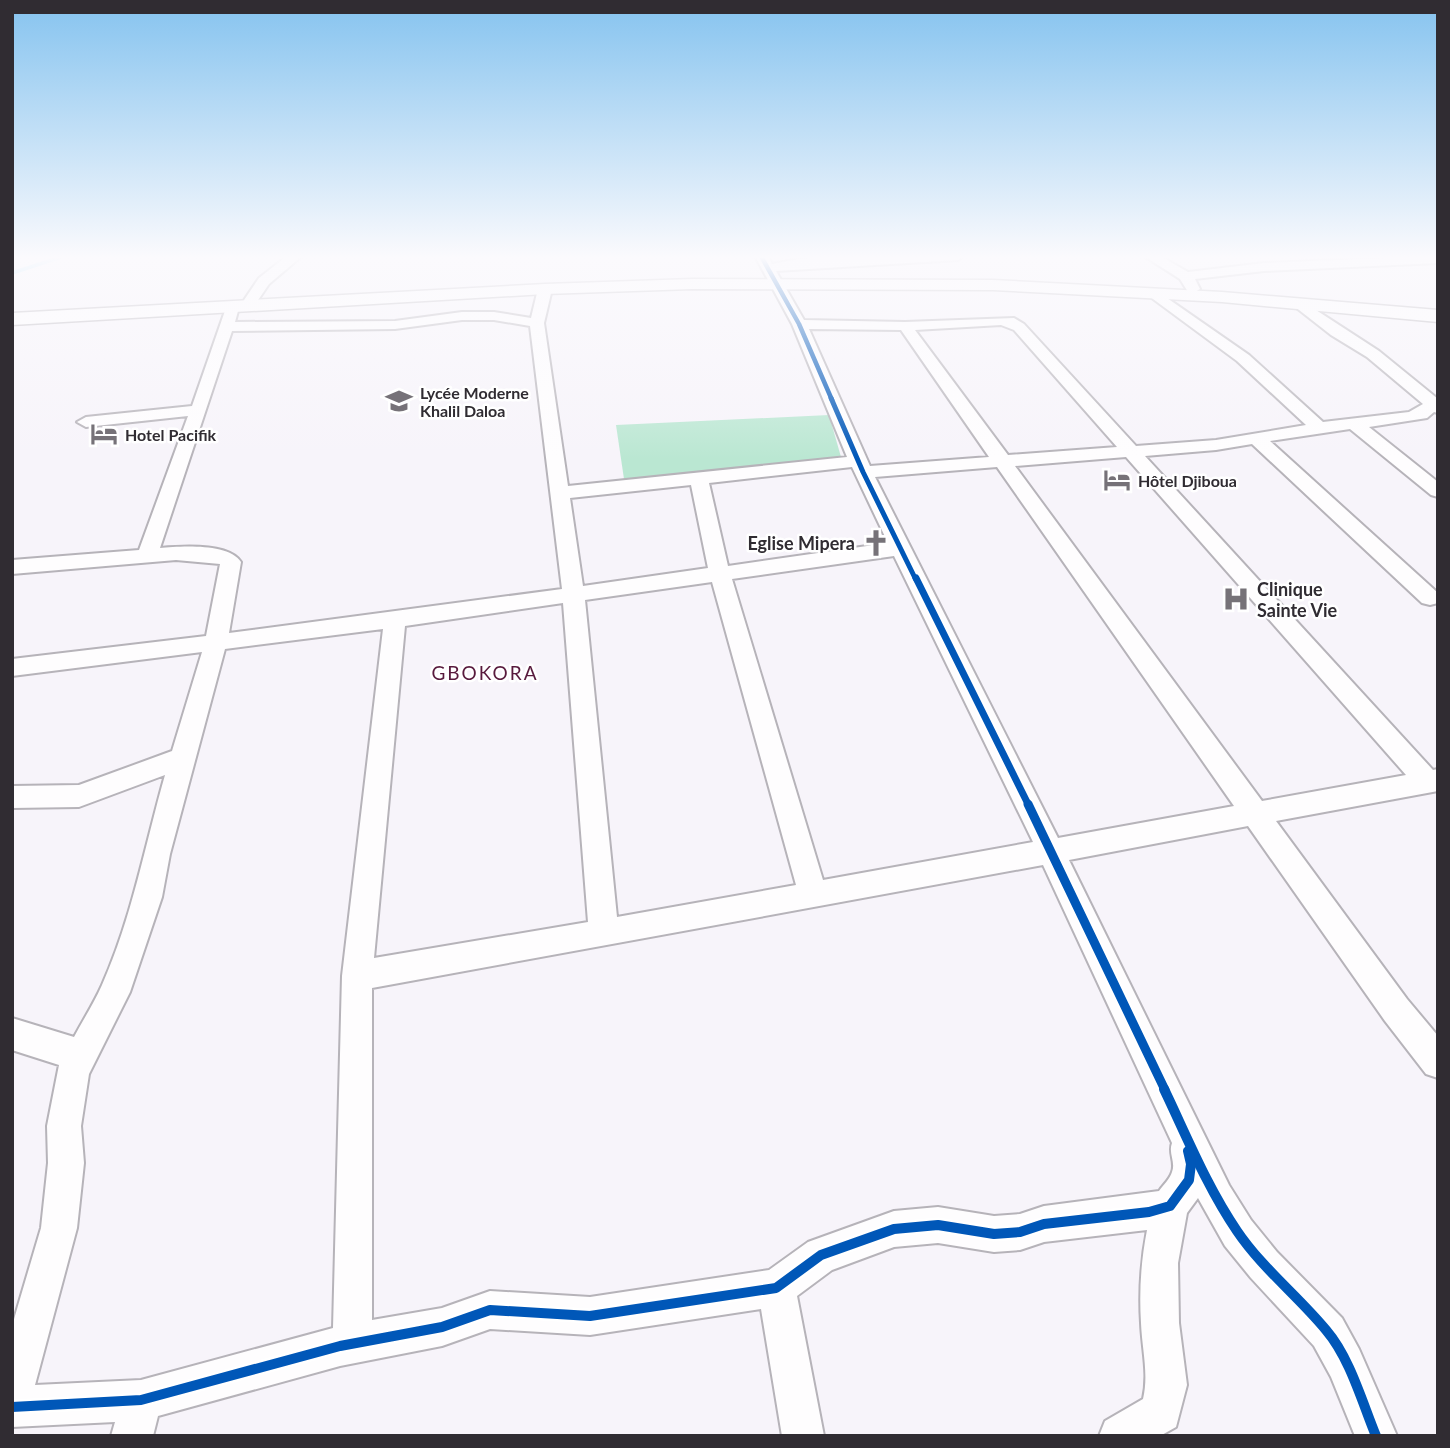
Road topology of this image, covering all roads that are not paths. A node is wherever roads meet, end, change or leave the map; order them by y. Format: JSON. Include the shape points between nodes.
{"nodes":[{"id":1,"x":537,"y":323,"type":"edge"},
{"id":2,"x":228,"y":324,"type":"edge"},
{"id":3,"x":406,"y":324,"type":"edge"},
{"id":4,"x":799,"y":324,"type":"joint"},
{"id":5,"x":952,"y":324,"type":"edge"},
{"id":6,"x":1013,"y":324,"type":"edge"},
{"id":7,"x":1196,"y":324,"type":"edge"},
{"id":8,"x":1326,"y":324,"type":"edge"},
{"id":9,"x":905,"y":326,"type":"junction"},
{"id":10,"x":226,"y":327,"type":"junction"},
{"id":11,"x":1436,"y":407,"type":"edge"},
{"id":12,"x":199,"y":410,"type":"junction"},
{"id":13,"x":86,"y":422,"type":"dead end"},
{"id":14,"x":1354,"y":424,"type":"junction"},
{"id":15,"x":1319,"y":428,"type":"junction"},
{"id":16,"x":1257,"y":439,"type":"junction"},
{"id":17,"x":1129,"y":453,"type":"junction"},
{"id":18,"x":1003,"y":462,"type":"junction"},
{"id":19,"x":861,"y":466,"type":"junction"},
{"id":20,"x":698,"y":476,"type":"junction"},
{"id":21,"x":1438,"y":491,"type":"edge"},
{"id":22,"x":559,"y":493,"type":"junction"},
{"id":23,"x":901,"y":548,"type":"junction"},
{"id":24,"x":148,"y":555,"type":"junction"},
{"id":25,"x":12,"y":567,"type":"edge"},
{"id":26,"x":720,"y":574,"type":"junction"},
{"id":27,"x":573,"y":592,"type":"junction"},
{"id":28,"x":1430,"y":598,"type":"dead end"},
{"id":29,"x":395,"y":620,"type":"junction"},
{"id":30,"x":216,"y":642,"type":"junction"},
{"id":31,"x":12,"y":668,"type":"edge"},
{"id":32,"x":183,"y":758,"type":"junction"},
{"id":33,"x":1433,"y":781,"type":"edge"},
{"id":34,"x":12,"y":797,"type":"edge"},
{"id":35,"x":1256,"y":814,"type":"junction"},
{"id":36,"x":1050,"y":849,"type":"junction"},
{"id":37,"x":813,"y":894,"type":"junction"},
{"id":38,"x":604,"y":933,"type":"junction"},
{"id":39,"x":357,"y":976,"type":"junction"},
{"id":40,"x":12,"y":1034,"type":"edge"},
{"id":41,"x":81,"y":1055,"type":"junction"},
{"id":42,"x":1438,"y":1062,"type":"edge"},
{"id":43,"x":1181,"y":1126,"type":"junction"},
{"id":44,"x":1170,"y":1206,"type":"junction"},
{"id":45,"x":776,"y":1288,"type":"junction"},
{"id":46,"x":352,"y":1344,"type":"junction"},
{"id":47,"x":12,"y":1397,"type":"edge"},
{"id":48,"x":12,"y":1407,"type":"edge"},
{"id":49,"x":136,"y":1418,"type":"edge"},
{"id":50,"x":803,"y":1436,"type":"edge"},
{"id":51,"x":1120,"y":1436,"type":"edge"},
{"id":52,"x":1376,"y":1436,"type":"edge"}],
"edges":[{"from":1,"to":22,"type":"street"},
{"from":2,"to":10,"type":"street"},
{"from":3,"to":10,"type":"street"},
{"from":4,"to":9,"type":"street"},
{"from":4,"to":19,"type":"street"},
{"from":5,"to":9,"type":"street"},
{"from":6,"to":17,"type":"street"},
{"from":7,"to":15,"type":"street","via":[[1243,358]]},
{"from":8,"to":11,"type":"street","via":[[1373,354]]},
{"from":9,"to":18,"type":"street"},
{"from":10,"to":12,"type":"street"},
{"from":11,"to":14,"type":"street","via":[[1421,414]]},
{"from":12,"to":13,"type":"street"},
{"from":12,"to":24,"type":"street"},
{"from":14,"to":15,"type":"street"},
{"from":14,"to":21,"type":"street"},
{"from":15,"to":16,"type":"street"},
{"from":16,"to":17,"type":"street"},
{"from":16,"to":28,"type":"street"},
{"from":17,"to":18,"type":"street"},
{"from":17,"to":33,"type":"street"},
{"from":18,"to":19,"type":"street"},
{"from":18,"to":35,"type":"street"},
{"from":19,"to":20,"type":"street"},
{"from":19,"to":23,"type":"street"},
{"from":20,"to":22,"type":"street"},
{"from":20,"to":26,"type":"street"},
{"from":22,"to":27,"type":"street"},
{"from":23,"to":26,"type":"street"},
{"from":23,"to":36,"type":"street"},
{"from":24,"to":25,"type":"street"},
{"from":24,"to":30,"type":"street","via":[[222,556],[231,562]]},
{"from":26,"to":27,"type":"street"},
{"from":26,"to":37,"type":"street"},
{"from":27,"to":29,"type":"street"},
{"from":27,"to":38,"type":"street"},
{"from":29,"to":30,"type":"street"},
{"from":29,"to":39,"type":"street"},
{"from":30,"to":31,"type":"street"},
{"from":30,"to":32,"type":"street"},
{"from":32,"to":34,"type":"street","via":[[79,796]]},
{"from":32,"to":41,"type":"street","via":[[148,897],[115,992]]},
{"from":33,"to":35,"type":"street"},
{"from":35,"to":36,"type":"street"},
{"from":35,"to":42,"type":"street"},
{"from":36,"to":37,"type":"street"},
{"from":36,"to":43,"type":"street"},
{"from":37,"to":38,"type":"street"},
{"from":38,"to":39,"type":"street"},
{"from":39,"to":46,"type":"street"},
{"from":40,"to":41,"type":"street"},
{"from":41,"to":47,"type":"street","via":[[73,1071],[64,1126],[66,1163],[59,1228]]},
{"from":43,"to":44,"type":"street","via":[[1191,1164],[1189,1180]]},
{"from":43,"to":52,"type":"street","via":[[1238,1233],[1328,1332]]},
{"from":44,"to":45,"type":"street","via":[[1044,1224],[1020,1232],[995,1234],[938,1225],[894,1229],[821,1255]]},
{"from":44,"to":51,"type":"street","via":[[1158,1263],[1167,1385],[1161,1412]]},
{"from":45,"to":46,"type":"street","via":[[590,1316],[490,1310],[442,1327]]},
{"from":45,"to":50,"type":"street"},
{"from":46,"to":49,"type":"street"},
{"from":48,"to":49,"type":"street"}]}
